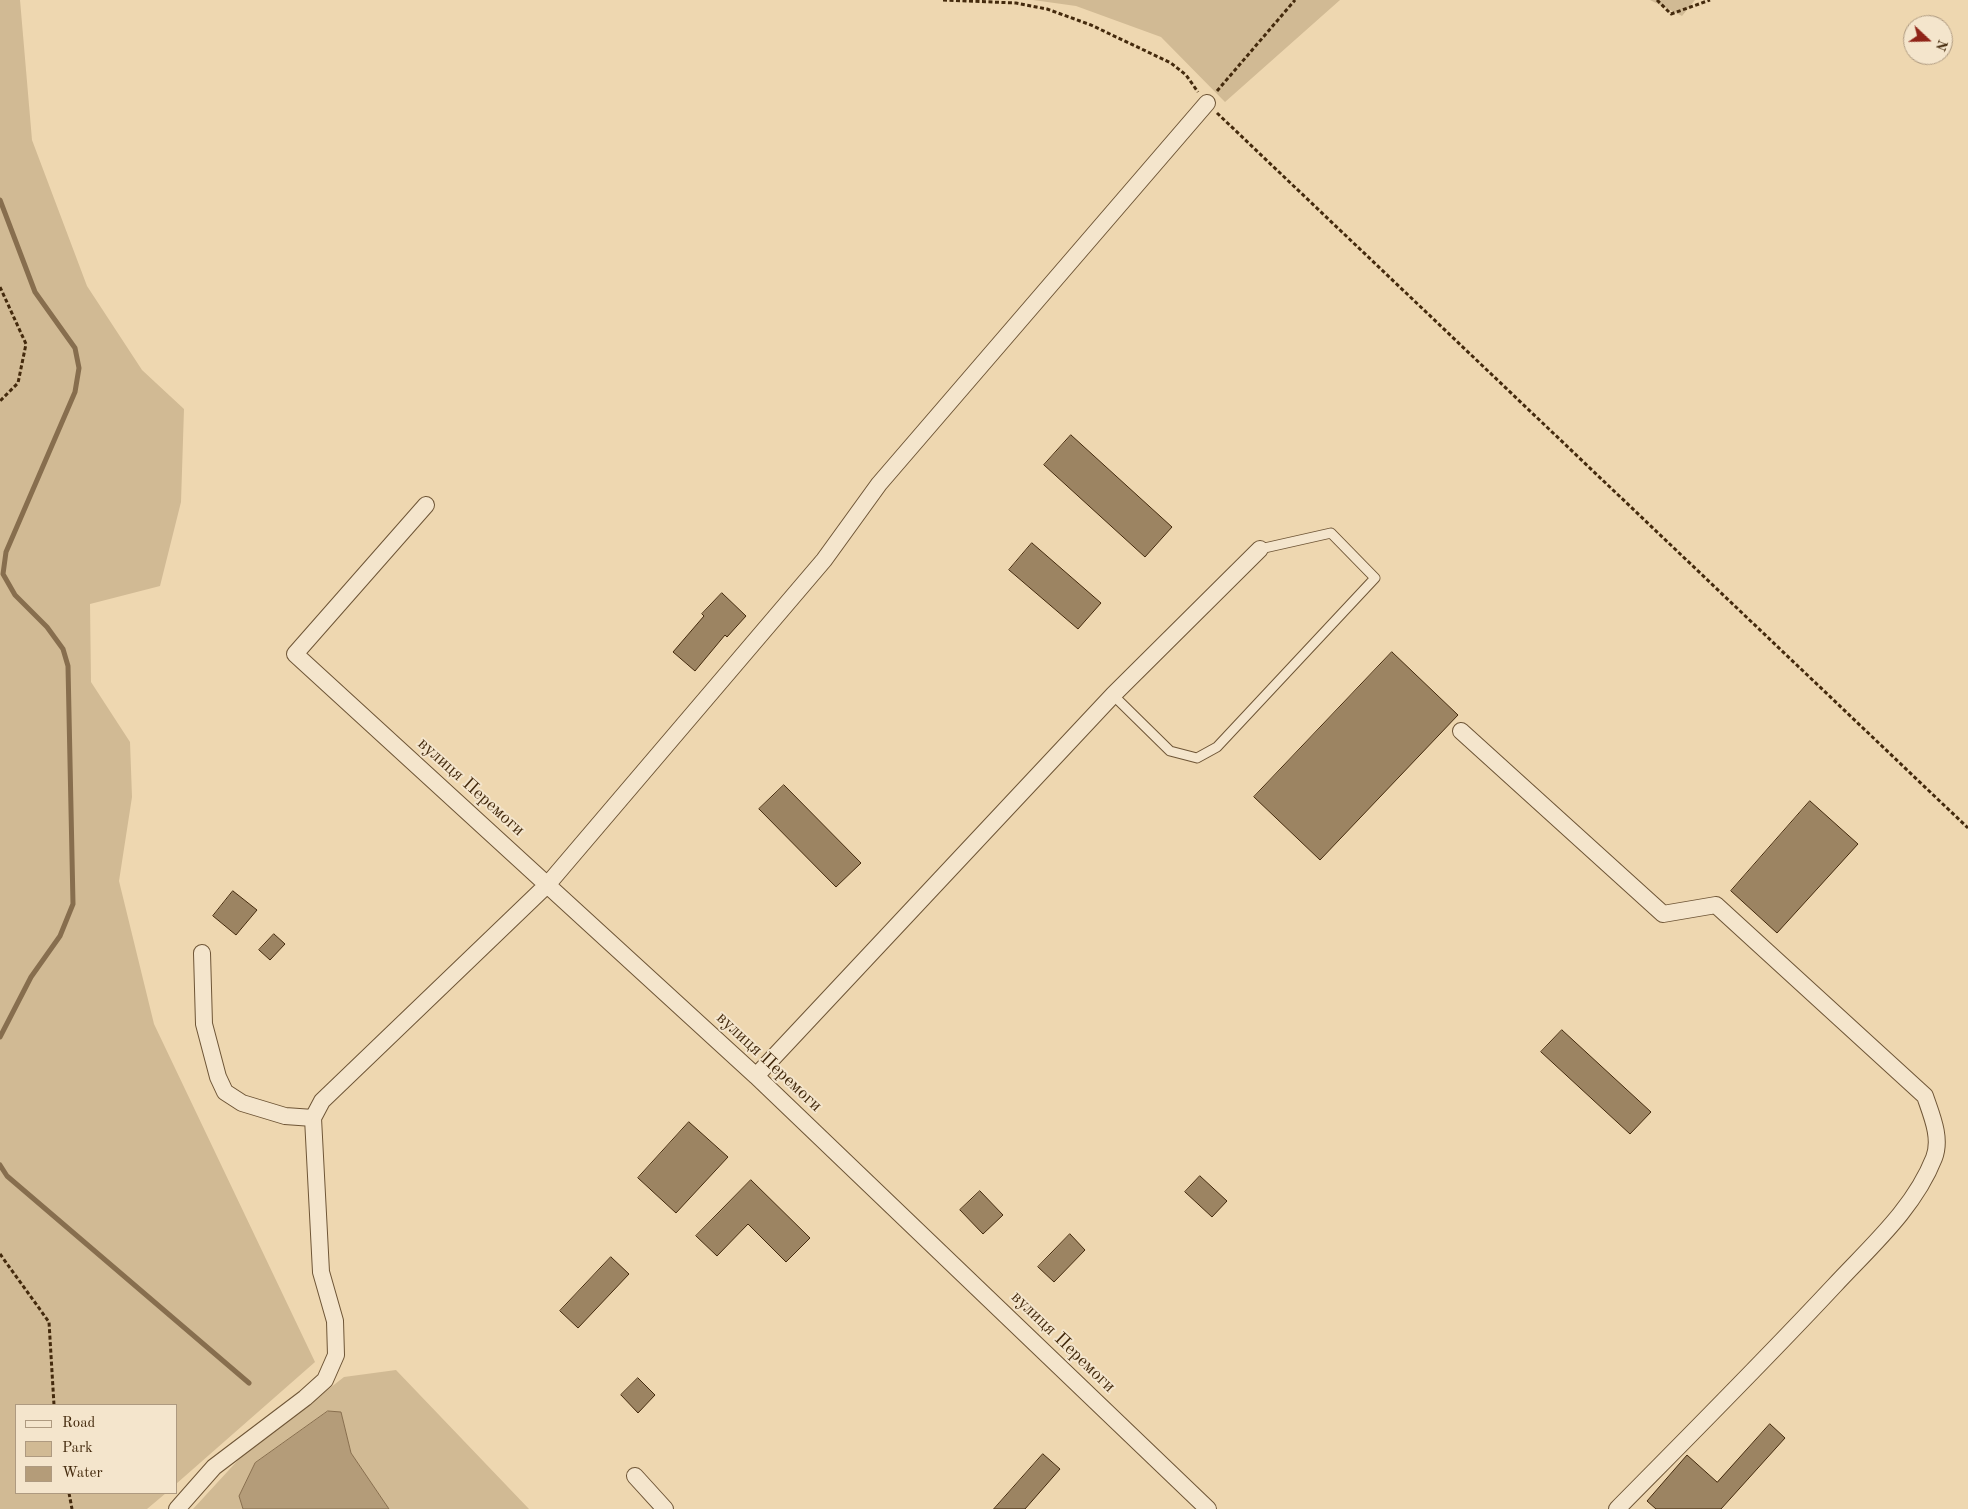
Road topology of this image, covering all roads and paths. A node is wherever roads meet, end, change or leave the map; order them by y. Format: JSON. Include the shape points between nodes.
{"nodes":[{"id":1,"x":943,"y":0,"type":"edge"},
{"id":2,"x":1295,"y":0,"type":"edge"},
{"id":3,"x":1657,"y":0,"type":"edge"},
{"id":4,"x":1710,"y":0,"type":"edge"},
{"id":5,"x":1207,"y":103,"type":"junction"},
{"id":6,"x":0,"y":286,"type":"edge"},
{"id":7,"x":0,"y":401,"type":"edge"},
{"id":8,"x":426,"y":505,"type":"dead end"},
{"id":9,"x":1260,"y":549,"type":"joint"},
{"id":10,"x":1113,"y":695,"type":"junction"},
{"id":11,"x":1461,"y":731,"type":"dead end"},
{"id":12,"x":1968,"y":828,"type":"edge"},
{"id":13,"x":548,"y":884,"type":"junction"},
{"id":14,"x":202,"y":953,"type":"dead end"},
{"id":15,"x":756,"y":1076,"type":"junction"},
{"id":16,"x":313,"y":1118,"type":"junction"},
{"id":17,"x":0,"y":1254,"type":"edge"},
{"id":18,"x":54,"y":1404,"type":"edge"},
{"id":19,"x":635,"y":1476,"type":"dead end"},
{"id":20,"x":69,"y":1494,"type":"edge"},
{"id":21,"x":72,"y":1509,"type":"edge"},
{"id":22,"x":177,"y":1509,"type":"edge"},
{"id":23,"x":665,"y":1509,"type":"edge"},
{"id":24,"x":1208,"y":1509,"type":"edge"},
{"id":25,"x":1617,"y":1509,"type":"edge"}],
"edges":[{"from":1,"to":5,"type":"path","via":[[1016,3],[1047,9],[1091,25],[1171,63]]},
{"from":2,"to":5,"type":"path"},
{"from":3,"to":4,"type":"path","via":[[1671,14]]},
{"from":5,"to":12,"type":"path"},
{"from":5,"to":13,"type":"street","via":[[879,484],[824,560]]},
{"from":6,"to":7,"type":"path","via":[[26,344],[18,383]]},
{"from":8,"to":13,"type":"street","name":"вулиця Перемоги","via":[[295,654]]},
{"from":9,"to":10,"type":"street"},
{"from":9,"to":10,"type":"lane","via":[[1331,533],[1375,578],[1218,747],[1197,758],[1170,751]]},
{"from":10,"to":15,"type":"street"},
{"from":11,"to":25,"type":"street","via":[[1663,914],[1716,905],[1925,1096],[1936,1126],[1935,1156],[1918,1192],[1895,1220],[1759,1366]]},
{"from":13,"to":15,"type":"street","name":"вулиця Перемоги"},
{"from":13,"to":16,"type":"street","via":[[322,1101]]},
{"from":14,"to":16,"type":"street","via":[[204,1024],[225,1092],[242,1103],[285,1116]]},
{"from":15,"to":24,"type":"street","name":"вулиця Перемоги"},
{"from":16,"to":22,"type":"street","via":[[321,1272],[335,1321],[336,1355],[325,1380],[214,1467]]},
{"from":17,"to":18,"type":"path","via":[[49,1322]]},
{"from":19,"to":23,"type":"street"},
{"from":20,"to":21,"type":"path"}]}
